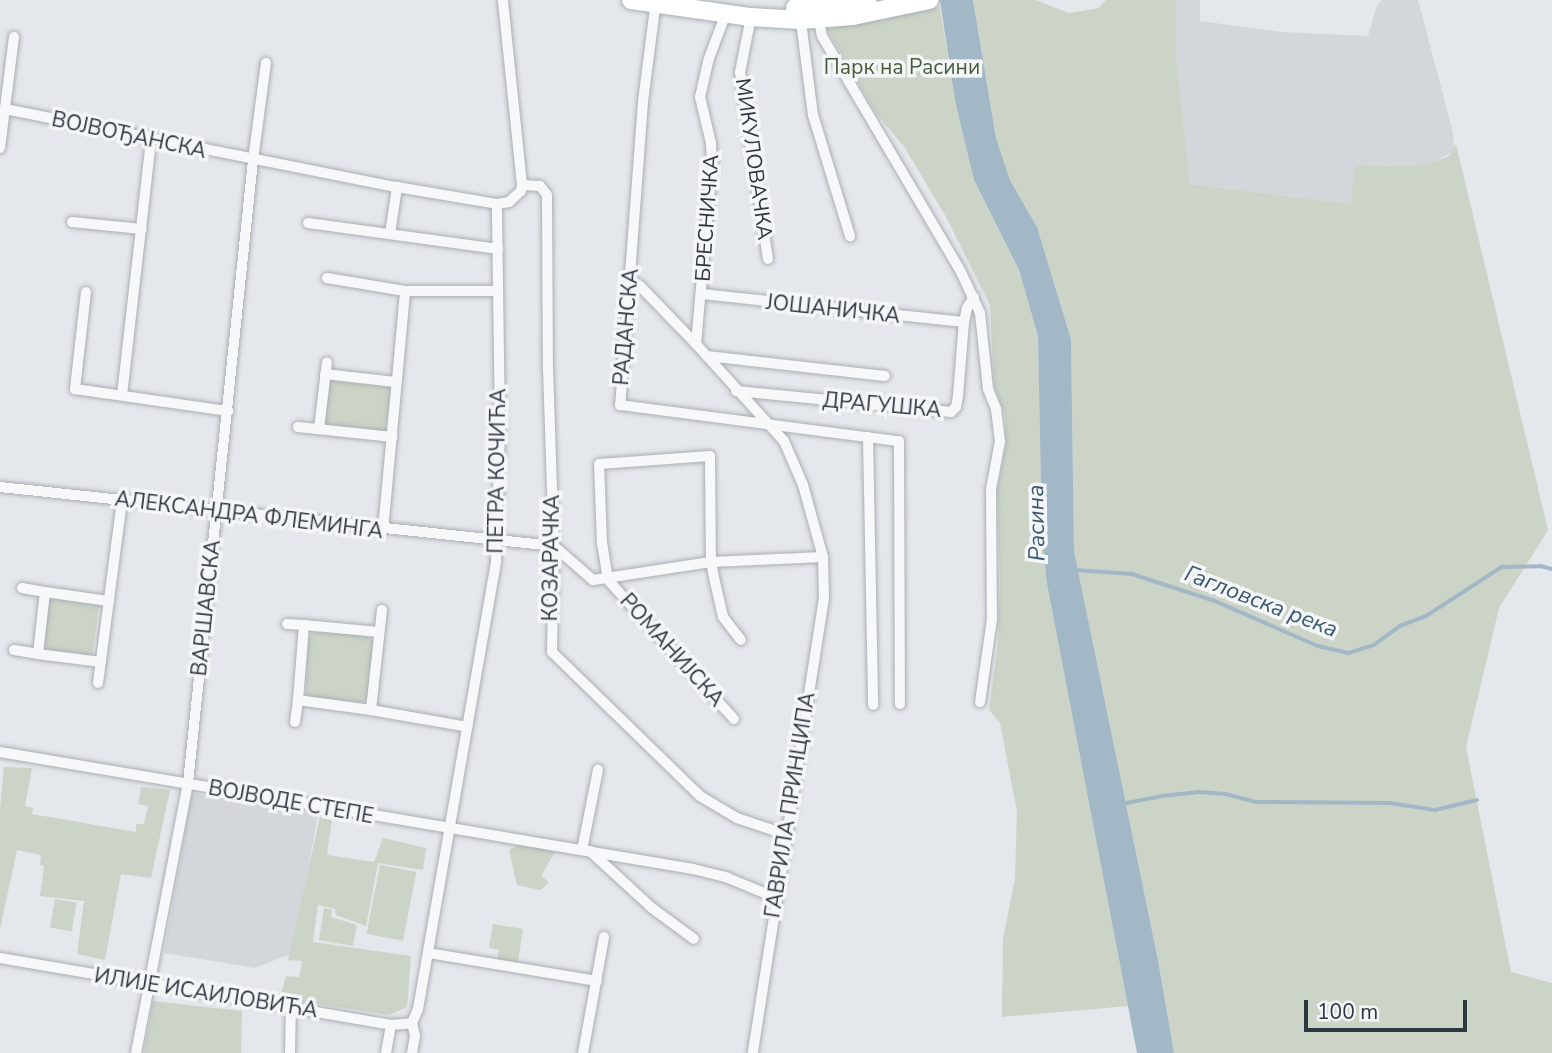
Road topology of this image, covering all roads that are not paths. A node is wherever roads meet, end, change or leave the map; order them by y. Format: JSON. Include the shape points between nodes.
{"nodes":[{"id":1,"x":503,"y":0,"type":"edge"},
{"id":2,"x":631,"y":0,"type":"edge"},
{"id":3,"x":929,"y":0,"type":"edge"},
{"id":4,"x":656,"y":2,"type":"edge"},
{"id":5,"x":873,"y":5,"type":"edge"},
{"id":6,"x":720,"y":7,"type":"edge"},
{"id":7,"x":809,"y":14,"type":"junction"},
{"id":8,"x":751,"y":17,"type":"junction"},
{"id":9,"x":14,"y":37,"type":"dead end"},
{"id":10,"x":266,"y":63,"type":"dead end"},
{"id":11,"x":5,"y":109,"type":"junction"},
{"id":12,"x":151,"y":140,"type":"junction"},
{"id":13,"x":0,"y":148,"type":"edge"},
{"id":14,"x":253,"y":160,"type":"junction"},
{"id":15,"x":522,"y":185,"type":"junction"},
{"id":16,"x":397,"y":187,"type":"junction"},
{"id":17,"x":497,"y":204,"type":"junction"},
{"id":18,"x":72,"y":222,"type":"dead end"},
{"id":19,"x":308,"y":223,"type":"dead end"},
{"id":20,"x":142,"y":229,"type":"junction"},
{"id":21,"x":390,"y":234,"type":"junction"},
{"id":22,"x":850,"y":236,"type":"dead end"},
{"id":23,"x":498,"y":249,"type":"junction"},
{"id":24,"x":768,"y":259,"type":"dead end"},
{"id":25,"x":327,"y":278,"type":"dead end"},
{"id":26,"x":631,"y":280,"type":"junction"},
{"id":27,"x":405,"y":291,"type":"junction"},
{"id":28,"x":499,"y":291,"type":"junction"},
{"id":29,"x":86,"y":292,"type":"dead end"},
{"id":30,"x":702,"y":295,"type":"junction"},
{"id":31,"x":974,"y":297,"type":"junction"},
{"id":32,"x":964,"y":322,"type":"junction"},
{"id":33,"x":696,"y":344,"type":"junction"},
{"id":34,"x":708,"y":356,"type":"junction"},
{"id":35,"x":327,"y":362,"type":"dead end"},
{"id":36,"x":326,"y":374,"type":"junction"},
{"id":37,"x":885,"y":376,"type":"dead end"},
{"id":38,"x":396,"y":382,"type":"junction"},
{"id":39,"x":736,"y":391,"type":"junction"},
{"id":40,"x":122,"y":395,"type":"junction"},
{"id":41,"x":228,"y":411,"type":"junction"},
{"id":42,"x":769,"y":425,"type":"junction"},
{"id":43,"x":298,"y":427,"type":"dead end"},
{"id":44,"x":319,"y":429,"type":"junction"},
{"id":45,"x":392,"y":437,"type":"junction"},
{"id":46,"x":868,"y":437,"type":"junction"},
{"id":47,"x":0,"y":487,"type":"edge"},
{"id":48,"x":122,"y":500,"type":"junction"},
{"id":49,"x":216,"y":510,"type":"junction"},
{"id":50,"x":383,"y":530,"type":"junction"},
{"id":51,"x":497,"y":542,"type":"junction"},
{"id":52,"x":554,"y":546,"type":"junction"},
{"id":53,"x":823,"y":557,"type":"junction"},
{"id":54,"x":711,"y":562,"type":"junction"},
{"id":55,"x":608,"y":580,"type":"junction"},
{"id":56,"x":22,"y":588,"type":"dead end"},
{"id":57,"x":45,"y":592,"type":"junction"},
{"id":58,"x":108,"y":601,"type":"junction"},
{"id":59,"x":382,"y":610,"type":"dead end"},
{"id":60,"x":287,"y":624,"type":"dead end"},
{"id":61,"x":304,"y":625,"type":"junction"},
{"id":62,"x":379,"y":632,"type":"junction"},
{"id":63,"x":741,"y":640,"type":"dead end"},
{"id":64,"x":15,"y":650,"type":"dead end"},
{"id":65,"x":38,"y":654,"type":"junction"},
{"id":66,"x":101,"y":662,"type":"junction"},
{"id":67,"x":98,"y":684,"type":"dead end"},
{"id":68,"x":298,"y":700,"type":"junction"},
{"id":69,"x":980,"y":702,"type":"dead end"},
{"id":70,"x":900,"y":704,"type":"dead end"},
{"id":71,"x":873,"y":705,"type":"dead end"},
{"id":72,"x":371,"y":710,"type":"junction"},
{"id":73,"x":734,"y":719,"type":"dead end"},
{"id":74,"x":295,"y":722,"type":"dead end"},
{"id":75,"x":468,"y":727,"type":"junction"},
{"id":76,"x":0,"y":752,"type":"edge"},
{"id":77,"x":598,"y":770,"type":"dead end"},
{"id":78,"x":188,"y":783,"type":"junction"},
{"id":79,"x":448,"y":830,"type":"junction"},
{"id":80,"x":785,"y":834,"type":"junction"},
{"id":81,"x":586,"y":851,"type":"junction"},
{"id":82,"x":776,"y":898,"type":"junction"},
{"id":83,"x":604,"y":937,"type":"dead end"},
{"id":84,"x":694,"y":939,"type":"dead end"},
{"id":85,"x":428,"y":953,"type":"junction"},
{"id":86,"x":0,"y":958,"type":"edge"},
{"id":87,"x":597,"y":981,"type":"junction"},
{"id":88,"x":150,"y":982,"type":"junction"},
{"id":89,"x":291,"y":1006,"type":"junction"},
{"id":90,"x":412,"y":1023,"type":"junction"},
{"id":91,"x":391,"y":1025,"type":"junction"},
{"id":92,"x":136,"y":1053,"type":"edge"},
{"id":93,"x":290,"y":1053,"type":"edge"},
{"id":94,"x":386,"y":1053,"type":"edge"},
{"id":95,"x":412,"y":1053,"type":"edge"},
{"id":96,"x":583,"y":1053,"type":"edge"},
{"id":97,"x":752,"y":1053,"type":"edge"}],
"edges":[{"from":1,"to":15,"type":"street"},
{"from":2,"to":4,"type":"main road"},
{"from":3,"to":5,"type":"main road"},
{"from":4,"to":6,"type":"main road"},
{"from":4,"to":26,"type":"street","name":"РАДАНСКА","via":[[643,102]]},
{"from":5,"to":7,"type":"main road"},
{"from":6,"to":7,"type":"main road"},
{"from":6,"to":8,"type":"main road"},
{"from":6,"to":30,"type":"street","name":"БРЕСНИЧКА","via":[[700,97],[712,163]]},
{"from":7,"to":8,"type":"main road"},
{"from":7,"to":22,"type":"street","via":[[813,115]]},
{"from":7,"to":31,"type":"street"},
{"from":8,"to":24,"type":"street","name":"МИКУЛОВАЧКА","via":[[740,72]]},
{"from":9,"to":11,"type":"street"},
{"from":10,"to":14,"type":"street"},
{"from":11,"to":12,"type":"street","name":"ВОЈВОЂАНСКА"},
{"from":11,"to":13,"type":"street"},
{"from":12,"to":14,"type":"street","name":"ВОЈВОЂАНСКА"},
{"from":12,"to":20,"type":"street"},
{"from":14,"to":16,"type":"street","name":"ВОЈВОЂАНСКА"},
{"from":14,"to":41,"type":"street","name":"ВАРШАВСКА"},
{"from":15,"to":17,"type":"street","via":[[516,197]]},
{"from":15,"to":52,"type":"street","name":"КОЗАРАЧКА","via":[[540,186],[548,195]]},
{"from":16,"to":17,"type":"street","name":"ВОЈВОЂАНСКА"},
{"from":16,"to":21,"type":"street"},
{"from":17,"to":23,"type":"street","name":"ПЕТРА КОЧИЋА"},
{"from":18,"to":20,"type":"street"},
{"from":19,"to":21,"type":"street"},
{"from":20,"to":40,"type":"street"},
{"from":21,"to":23,"type":"street"},
{"from":23,"to":28,"type":"street","name":"ПЕТРА КОЧИЋА"},
{"from":25,"to":27,"type":"street"},
{"from":26,"to":33,"type":"street","name":"ГАВРИЛА ПРИНЦИПА"},
{"from":26,"to":42,"type":"street","name":"РАДАНСКА","via":[[622,408]]},
{"from":27,"to":28,"type":"street"},
{"from":27,"to":38,"type":"street"},
{"from":28,"to":51,"type":"street","name":"ПЕТРА КОЧИЋА"},
{"from":29,"to":40,"type":"street","via":[[75,389]]},
{"from":30,"to":32,"type":"street","name":"ЈОШАНИЧКА"},
{"from":30,"to":33,"type":"street","name":"БРЕСНИЧКА"},
{"from":31,"to":32,"type":"street","name":"ДРАГУШКА"},
{"from":31,"to":69,"type":"street","via":[[984,332],[988,389],[1000,441],[991,489],[992,619]]},
{"from":32,"to":39,"type":"street","name":"ДРАГУШКА","via":[[958,396],[951,412]]},
{"from":33,"to":34,"type":"street","name":"ГАВРИЛА ПРИНЦИПА"},
{"from":34,"to":37,"type":"street","name":"ДРАГУШКА"},
{"from":34,"to":39,"type":"street","name":"ГАВРИЛА ПРИНЦИПА"},
{"from":35,"to":36,"type":"street"},
{"from":36,"to":38,"type":"street"},
{"from":36,"to":44,"type":"street"},
{"from":38,"to":45,"type":"street"},
{"from":39,"to":42,"type":"street","name":"ГАВРИЛА ПРИНЦИПА"},
{"from":40,"to":41,"type":"street"},
{"from":41,"to":49,"type":"street","name":"ВАРШАВСКА"},
{"from":42,"to":46,"type":"street","name":"РАДАНСКА"},
{"from":42,"to":53,"type":"street","name":"ГАВРИЛА ПРИНЦИПА","via":[[783,442],[803,485]]},
{"from":43,"to":44,"type":"street"},
{"from":44,"to":45,"type":"street"},
{"from":45,"to":50,"type":"street"},
{"from":46,"to":70,"type":"street","name":"РАДАНСКА","via":[[899,441]]},
{"from":46,"to":71,"type":"street"},
{"from":47,"to":48,"type":"street","name":"АЛЕКСАНДРА ФЛЕМИНГА"},
{"from":48,"to":49,"type":"street","name":"АЛЕКСАНДРА ФЛЕМИНГА"},
{"from":48,"to":58,"type":"street"},
{"from":49,"to":50,"type":"street","name":"АЛЕКСАНДРА ФЛЕМИНГА"},
{"from":49,"to":78,"type":"street","name":"ВАРШАВСКА"},
{"from":50,"to":51,"type":"street","name":"АЛЕКСАНДРА ФЛЕМИНГА"},
{"from":51,"to":52,"type":"street"},
{"from":51,"to":75,"type":"street","name":"ПЕТРА КОЧИЋА"},
{"from":52,"to":55,"type":"street","name":"РОМАНИЈСКА","via":[[586,577]]},
{"from":52,"to":80,"type":"street","name":"КОЗАРАЧКА","via":[[550,636],[558,661],[700,796],[737,818]]},
{"from":53,"to":54,"type":"street"},
{"from":53,"to":80,"type":"street","name":"ГАВРИЛА ПРИНЦИПА","via":[[824,598]]},
{"from":54,"to":55,"type":"street"},
{"from":54,"to":55,"type":"street","via":[[710,456],[599,464]]},
{"from":54,"to":63,"type":"street","via":[[723,617]]},
{"from":55,"to":73,"type":"street","name":"РОМАНИЈСКА"},
{"from":56,"to":57,"type":"street"},
{"from":57,"to":58,"type":"street"},
{"from":57,"to":65,"type":"street"},
{"from":58,"to":66,"type":"street"},
{"from":59,"to":62,"type":"street"},
{"from":60,"to":61,"type":"street"},
{"from":61,"to":62,"type":"street"},
{"from":61,"to":68,"type":"street"},
{"from":62,"to":72,"type":"street"},
{"from":64,"to":65,"type":"street"},
{"from":65,"to":66,"type":"street"},
{"from":66,"to":67,"type":"street"},
{"from":68,"to":72,"type":"street"},
{"from":68,"to":74,"type":"street"},
{"from":72,"to":75,"type":"street"},
{"from":75,"to":79,"type":"street","name":"ПЕТРА КОЧИЋА"},
{"from":76,"to":78,"type":"street","name":"ВОЈВОДЕ СТЕПЕ"},
{"from":77,"to":81,"type":"street"},
{"from":78,"to":79,"type":"street","name":"ВОЈВОДЕ СТЕПЕ"},
{"from":78,"to":88,"type":"street","name":"ВАРШАВСКА"},
{"from":79,"to":81,"type":"street","name":"ВОЈВОДЕ СТЕПЕ"},
{"from":79,"to":85,"type":"street","name":"ПЕТРА КОЧИЋА"},
{"from":80,"to":82,"type":"street","name":"ГАВРИЛА ПРИНЦИПА"},
{"from":81,"to":82,"type":"street","name":"ВОЈВОДЕ СТЕПЕ","via":[[711,873]]},
{"from":81,"to":84,"type":"street"},
{"from":82,"to":97,"type":"street","name":"ГАВРИЛА ПРИНЦИПА"},
{"from":83,"to":87,"type":"street"},
{"from":85,"to":87,"type":"street"},
{"from":85,"to":90,"type":"street","name":"ПЕТРА КОЧИЋА"},
{"from":86,"to":88,"type":"street","name":"ИЛИЈЕ ИСАИЛОВИЋА"},
{"from":87,"to":96,"type":"street"},
{"from":88,"to":89,"type":"street","name":"ИЛИЈЕ ИСАИЛОВИЋА"},
{"from":88,"to":92,"type":"street","name":"ВАРШАВСКА"},
{"from":89,"to":91,"type":"street","name":"ИЛИЈЕ ИСАИЛОВИЋА"},
{"from":89,"to":93,"type":"street"},
{"from":90,"to":91,"type":"street","name":"ИЛИЈЕ ИСАИЛОВИЋА"},
{"from":90,"to":95,"type":"street","name":"ПЕТРА КОЧИЋА"},
{"from":91,"to":94,"type":"street"}]}
